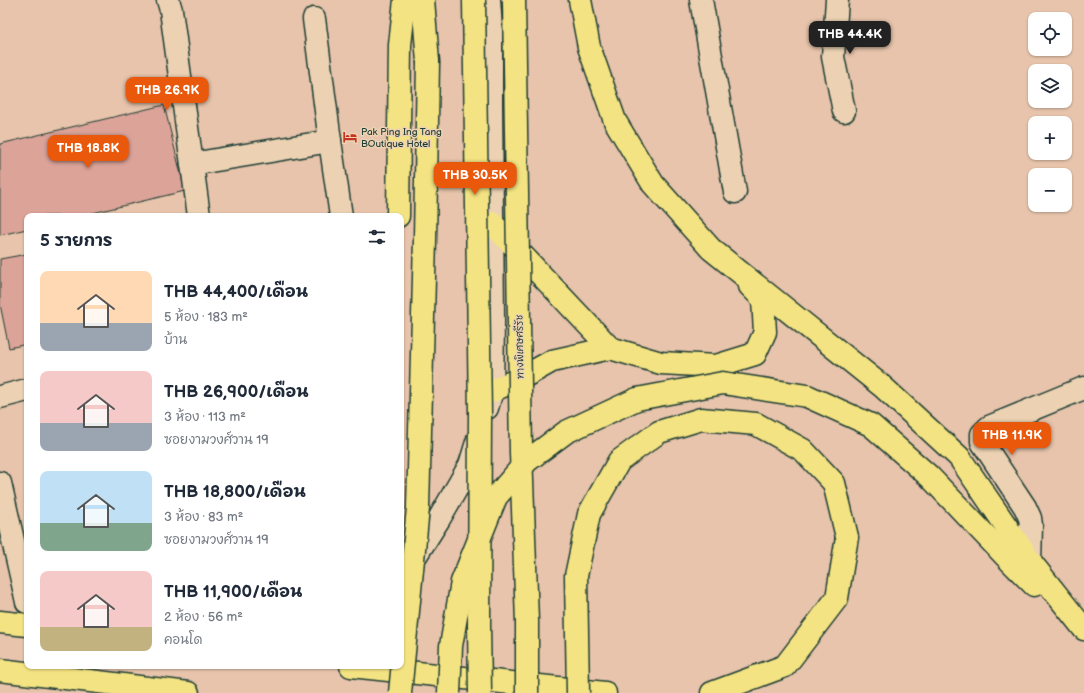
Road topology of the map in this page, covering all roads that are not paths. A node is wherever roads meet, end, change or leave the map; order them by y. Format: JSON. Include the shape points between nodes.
{"nodes":[{"id":1,"x":168,"y":0,"type":"edge"},
{"id":2,"x":405,"y":0,"type":"edge"},
{"id":3,"x":423,"y":0,"type":"edge"},
{"id":4,"x":474,"y":0,"type":"edge"},
{"id":5,"x":489,"y":0,"type":"edge"},
{"id":6,"x":514,"y":0,"type":"edge"},
{"id":7,"x":580,"y":0,"type":"edge"},
{"id":8,"x":701,"y":0,"type":"edge"},
{"id":9,"x":837,"y":0,"type":"edge"},
{"id":10,"x":314,"y":19,"type":"dead end"},
{"id":11,"x":844,"y":111,"type":"dead end"},
{"id":12,"x":330,"y":141,"type":"junction"},
{"id":13,"x":192,"y":164,"type":"junction"},
{"id":14,"x":735,"y":192,"type":"dead end"},
{"id":15,"x":199,"y":213,"type":"edge"},
{"id":16,"x":341,"y":213,"type":"edge"},
{"id":17,"x":398,"y":213,"type":"edge"},
{"id":18,"x":492,"y":223,"type":"junction"},
{"id":19,"x":711,"y":249,"type":"junction"},
{"id":20,"x":610,"y":348,"type":"junction"},
{"id":21,"x":1084,"y":388,"type":"edge"},
{"id":22,"x":24,"y":391,"type":"edge"},
{"id":23,"x":492,"y":391,"type":"junction"},
{"id":24,"x":0,"y":397,"type":"edge"},
{"id":25,"x":0,"y":483,"type":"edge"},
{"id":26,"x":1030,"y":561,"type":"junction"},
{"id":27,"x":404,"y":574,"type":"edge"},
{"id":28,"x":24,"y":589,"type":"edge"},
{"id":29,"x":0,"y":622,"type":"edge"},
{"id":30,"x":24,"y":625,"type":"edge"},
{"id":31,"x":1084,"y":629,"type":"edge"},
{"id":32,"x":1084,"y":634,"type":"edge"},
{"id":33,"x":404,"y":652,"type":"edge"},
{"id":34,"x":384,"y":669,"type":"edge"},
{"id":35,"x":402,"y":669,"type":"edge"},
{"id":36,"x":0,"y":670,"type":"edge"},
{"id":37,"x":188,"y":693,"type":"edge"},
{"id":38,"x":400,"y":693,"type":"edge"},
{"id":39,"x":449,"y":693,"type":"edge"},
{"id":40,"x":480,"y":693,"type":"edge"},
{"id":41,"x":527,"y":693,"type":"edge"},
{"id":42,"x":578,"y":693,"type":"edge"},
{"id":43,"x":605,"y":693,"type":"edge"},
{"id":44,"x":712,"y":693,"type":"edge"}],
"edges":[{"from":1,"to":13,"type":"street"},
{"from":2,"to":17,"type":"main road","via":[[400,45]]},
{"from":3,"to":33,"type":"main road","bridge":true,"via":[[428,62],[418,508]]},
{"from":4,"to":40,"type":"main road","bridge":true,"via":[[480,414]]},
{"from":5,"to":18,"type":"street"},
{"from":6,"to":41,"type":"main road","name":"ทางพิเศษศรีรัช","bridge":true,"via":[[520,436],[527,614]]},
{"from":7,"to":19,"type":"main road","via":[[589,47],[614,121],[653,184]]},
{"from":8,"to":14,"type":"street"},
{"from":9,"to":11,"type":"street","via":[[833,58]]},
{"from":10,"to":12,"type":"street"},
{"from":12,"to":13,"type":"street"},
{"from":12,"to":16,"type":"street"},
{"from":13,"to":15,"type":"street"},
{"from":18,"to":20,"type":"main road"},
{"from":18,"to":23,"type":"street"},
{"from":19,"to":20,"type":"main road","via":[[763,299],[765,332],[755,354],[716,366],[661,363]]},
{"from":19,"to":26,"type":"main road","via":[[883,387],[959,457]]},
{"from":20,"to":23,"type":"main road","via":[[552,361]]},
{"from":21,"to":26,"type":"street","via":[[988,427],[982,434],[982,442],[1030,518]]},
{"from":22,"to":24,"type":"street"},
{"from":23,"to":27,"type":"street","via":[[470,465]]},
{"from":25,"to":28,"type":"street"},
{"from":26,"to":31,"type":"main road"},
{"from":29,"to":30,"type":"main road"},
{"from":32,"to":39,"type":"main road","bridge":true,"via":[[930,477],[871,425],[807,396],[723,383],[637,399],[566,432],[527,461],[496,497],[462,582],[451,646]]},
{"from":34,"to":43,"type":"main road"},
{"from":35,"to":38,"type":"main road","bridge":true},
{"from":36,"to":37,"type":"main road"},
{"from":42,"to":44,"type":"main road","bridge":true,"via":[[576,576],[590,514],[619,461],[659,432],[701,419],[756,424],[803,450],[834,483],[848,537],[837,598],[785,666]]}]}
